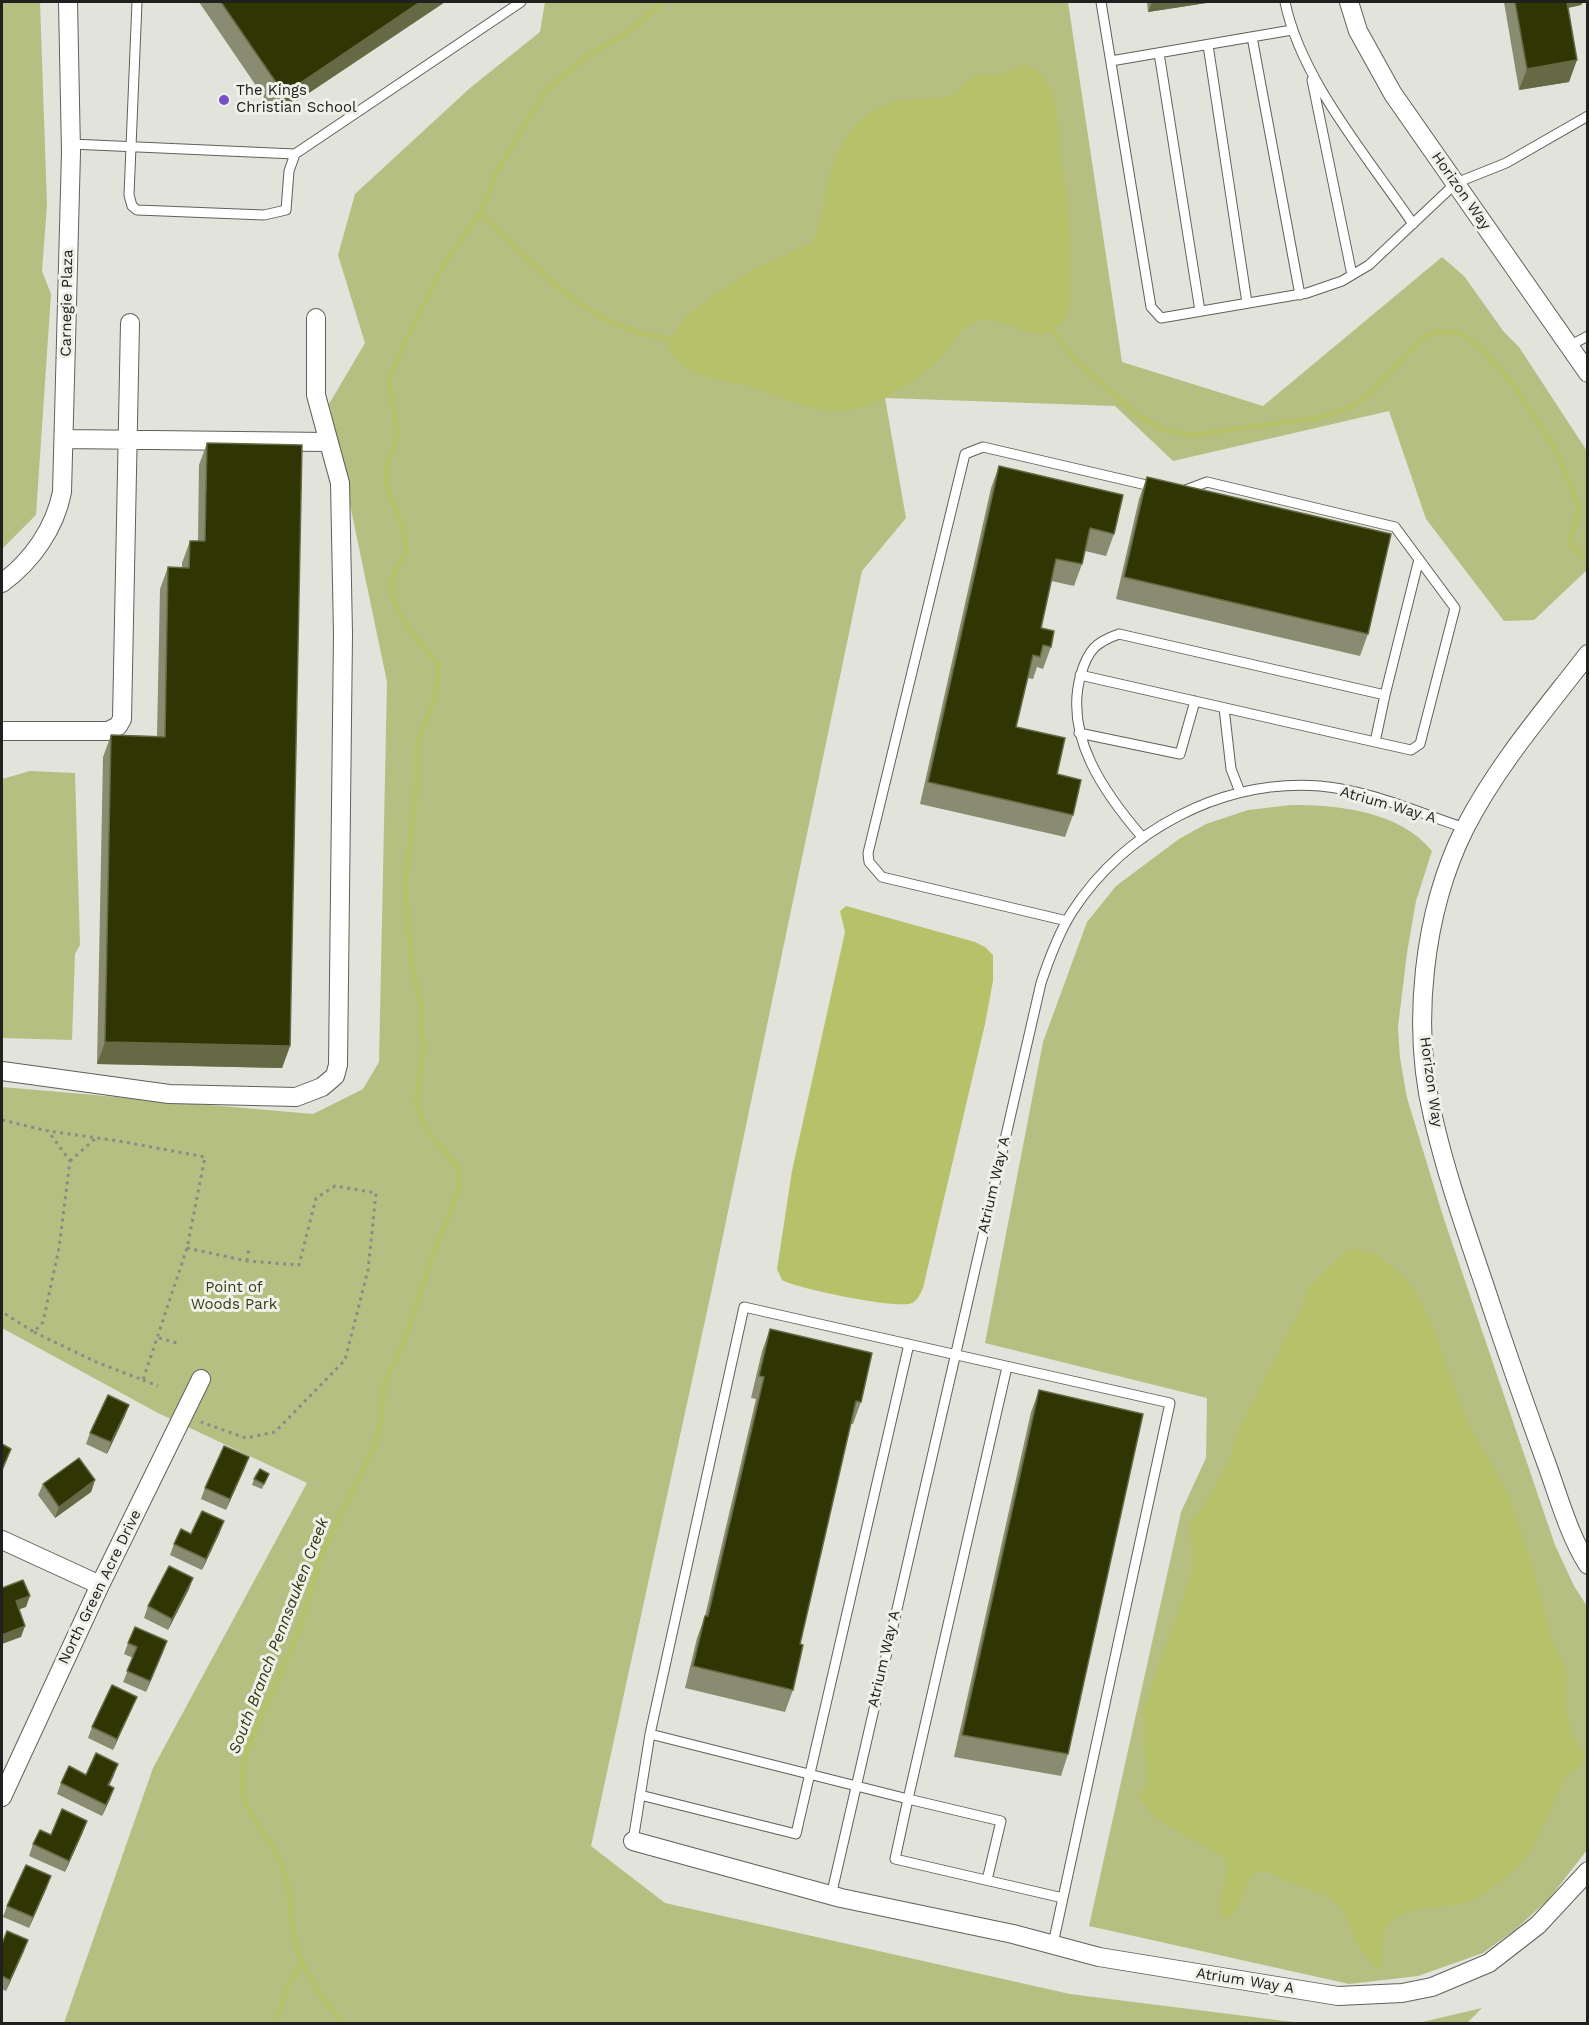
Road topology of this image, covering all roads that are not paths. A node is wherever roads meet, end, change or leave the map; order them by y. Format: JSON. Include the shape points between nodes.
{"nodes":[{"id":1,"x":68,"y":2,"type":"edge"},
{"id":2,"x":137,"y":2,"type":"edge"},
{"id":3,"x":521,"y":2,"type":"edge"},
{"id":4,"x":1101,"y":2,"type":"edge"},
{"id":5,"x":1285,"y":2,"type":"edge"},
{"id":6,"x":1349,"y":2,"type":"edge"},
{"id":7,"x":1293,"y":30,"type":"junction"},
{"id":8,"x":1252,"y":37,"type":"junction"},
{"id":9,"x":1208,"y":45,"type":"junction"},
{"id":10,"x":1159,"y":53,"type":"junction"},
{"id":11,"x":1111,"y":61,"type":"junction"},
{"id":12,"x":1311,"y":75,"type":"junction"},
{"id":13,"x":1587,"y":116,"type":"edge"},
{"id":14,"x":71,"y":144,"type":"junction"},
{"id":15,"x":131,"y":148,"type":"junction"},
{"id":16,"x":295,"y":154,"type":"junction"},
{"id":17,"x":1456,"y":183,"type":"junction"},
{"id":18,"x":1413,"y":224,"type":"junction"},
{"id":19,"x":1352,"y":275,"type":"junction"},
{"id":20,"x":1300,"y":295,"type":"junction"},
{"id":21,"x":1247,"y":303,"type":"junction"},
{"id":22,"x":1200,"y":311,"type":"junction"},
{"id":23,"x":316,"y":318,"type":"dead end"},
{"id":24,"x":130,"y":323,"type":"dead end"},
{"id":25,"x":1587,"y":336,"type":"edge"},
{"id":26,"x":1569,"y":346,"type":"junction"},
{"id":27,"x":1587,"y":373,"type":"edge"},
{"id":28,"x":64,"y":439,"type":"junction"},
{"id":29,"x":129,"y":440,"type":"junction"},
{"id":30,"x":327,"y":442,"type":"junction"},
{"id":31,"x":1164,"y":489,"type":"edge"},
{"id":32,"x":1175,"y":492,"type":"edge"},
{"id":33,"x":1419,"y":559,"type":"junction"},
{"id":34,"x":2,"y":583,"type":"edge"},
{"id":35,"x":1587,"y":654,"type":"edge"},
{"id":36,"x":1080,"y":675,"type":"junction"},
{"id":37,"x":1385,"y":695,"type":"junction"},
{"id":38,"x":1195,"y":701,"type":"junction"},
{"id":39,"x":1224,"y":708,"type":"junction"},
{"id":40,"x":2,"y":731,"type":"edge"},
{"id":41,"x":1079,"y":733,"type":"junction"},
{"id":42,"x":1376,"y":742,"type":"junction"},
{"id":43,"x":1240,"y":792,"type":"junction"},
{"id":44,"x":1465,"y":828,"type":"junction"},
{"id":45,"x":1143,"y":838,"type":"junction"},
{"id":46,"x":1067,"y":921,"type":"junction"},
{"id":47,"x":2,"y":1071,"type":"edge"},
{"id":48,"x":909,"y":1344,"type":"junction"},
{"id":49,"x":955,"y":1355,"type":"junction"},
{"id":50,"x":1007,"y":1366,"type":"junction"},
{"id":51,"x":201,"y":1379,"type":"dead end"},
{"id":52,"x":2,"y":1540,"type":"edge"},
{"id":53,"x":1587,"y":1565,"type":"edge"},
{"id":54,"x":100,"y":1585,"type":"junction"},
{"id":55,"x":650,"y":1734,"type":"junction"},
{"id":56,"x":811,"y":1773,"type":"junction"},
{"id":57,"x":855,"y":1784,"type":"junction"},
{"id":58,"x":640,"y":1795,"type":"junction"},
{"id":59,"x":2,"y":1797,"type":"edge"},
{"id":60,"x":908,"y":1799,"type":"junction"},
{"id":61,"x":633,"y":1841,"type":"joint"},
{"id":62,"x":1587,"y":1871,"type":"edge"},
{"id":63,"x":987,"y":1880,"type":"junction"},
{"id":64,"x":831,"y":1896,"type":"junction"},
{"id":65,"x":1063,"y":1898,"type":"junction"},
{"id":66,"x":1053,"y":1944,"type":"junction"}],
"edges":[{"from":1,"to":14,"type":"street","name":"Carnegie Plaza"},
{"from":2,"to":15,"type":"lane"},
{"from":3,"to":16,"type":"lane"},
{"from":4,"to":11,"type":"lane"},
{"from":5,"to":7,"type":"lane"},
{"from":6,"to":17,"type":"street","name":"Horizon Way","via":[[1358,32],[1393,94]]},
{"from":7,"to":8,"type":"lane"},
{"from":7,"to":12,"type":"lane"},
{"from":8,"to":9,"type":"lane"},
{"from":8,"to":20,"type":"lane"},
{"from":9,"to":10,"type":"lane"},
{"from":9,"to":21,"type":"lane"},
{"from":10,"to":11,"type":"lane"},
{"from":10,"to":22,"type":"lane"},
{"from":11,"to":22,"type":"lane","via":[[1151,307],[1161,318]]},
{"from":12,"to":18,"type":"lane"},
{"from":12,"to":19,"type":"lane"},
{"from":13,"to":17,"type":"lane","via":[[1506,163]]},
{"from":14,"to":15,"type":"lane"},
{"from":14,"to":28,"type":"street","name":"Carnegie Plaza"},
{"from":15,"to":16,"type":"lane"},
{"from":15,"to":16,"type":"lane","via":[[129,195],[136,210],[264,215],[286,210],[289,171]]},
{"from":17,"to":18,"type":"lane"},
{"from":17,"to":26,"type":"street","name":"Horizon Way"},
{"from":18,"to":19,"type":"lane","via":[[1369,265]]},
{"from":19,"to":20,"type":"lane"},
{"from":20,"to":21,"type":"lane"},
{"from":21,"to":22,"type":"lane"},
{"from":23,"to":30,"type":"street","via":[[316,394]]},
{"from":24,"to":29,"type":"street"},
{"from":25,"to":26,"type":"lane"},
{"from":26,"to":27,"type":"street","name":"Horizon Way"},
{"from":28,"to":29,"type":"street"},
{"from":28,"to":34,"type":"street","name":"Carnegie Plaza","via":[[59,509],[28,559]]},
{"from":29,"to":30,"type":"street"},
{"from":29,"to":40,"type":"street","via":[[122,719],[108,731]]},
{"from":30,"to":47,"type":"street","via":[[340,483],[343,634],[335,1076],[296,1097],[169,1094]]},
{"from":31,"to":46,"type":"lane","via":[[983,447],[965,454],[868,854],[869,862],[882,877]]},
{"from":32,"to":33,"type":"lane","via":[[1207,482],[1395,527]]},
{"from":33,"to":37,"type":"lane"},
{"from":33,"to":42,"type":"lane","via":[[1455,608],[1420,744],[1411,750]]},
{"from":35,"to":44,"type":"street","name":"Horizon Way","via":[[1503,765]]},
{"from":36,"to":37,"type":"lane","via":[[1084,661],[1099,641],[1119,633]]},
{"from":36,"to":38,"type":"lane"},
{"from":36,"to":41,"type":"lane","via":[[1074,695]]},
{"from":37,"to":42,"type":"lane"},
{"from":38,"to":39,"type":"lane"},
{"from":38,"to":41,"type":"lane","via":[[1180,754]]},
{"from":39,"to":42,"type":"lane"},
{"from":39,"to":43,"type":"lane","via":[[1231,769]]},
{"from":41,"to":45,"type":"lane","via":[[1094,768]]},
{"from":43,"to":44,"type":"lane","name":"Atrium Way A","via":[[1278,785],[1323,786]]},
{"from":43,"to":45,"type":"lane","name":"Atrium Way A","via":[[1199,805]]},
{"from":44,"to":53,"type":"street","name":"Horizon Way","via":[[1436,907],[1425,976],[1423,1020],[1432,1115],[1504,1346],[1558,1498]]},
{"from":45,"to":46,"type":"lane","name":"Atrium Way A","via":[[1111,863]]},
{"from":46,"to":49,"type":"lane","name":"Atrium Way A","via":[[1041,983]]},
{"from":48,"to":49,"type":"lane"},
{"from":48,"to":55,"type":"lane","via":[[744,1307]]},
{"from":48,"to":56,"type":"lane"},
{"from":49,"to":50,"type":"lane"},
{"from":49,"to":57,"type":"lane","name":"Atrium Way A"},
{"from":50,"to":60,"type":"lane"},
{"from":50,"to":65,"type":"lane","via":[[1170,1403]]},
{"from":51,"to":54,"type":"street","name":"North Green Acre Drive"},
{"from":52,"to":54,"type":"street"},
{"from":54,"to":59,"type":"street","name":"North Green Acre Drive"},
{"from":55,"to":56,"type":"lane"},
{"from":55,"to":58,"type":"lane"},
{"from":56,"to":57,"type":"lane"},
{"from":56,"to":58,"type":"lane","via":[[796,1834]]},
{"from":57,"to":60,"type":"lane"},
{"from":57,"to":64,"type":"lane","name":"Atrium Way A"},
{"from":58,"to":61,"type":"lane"},
{"from":60,"to":63,"type":"lane","via":[[895,1858]]},
{"from":60,"to":63,"type":"lane","via":[[1001,1821]]},
{"from":61,"to":64,"type":"street","name":"Atrium Way A"},
{"from":62,"to":66,"type":"street","name":"Atrium Way A","via":[[1538,1925],[1489,1963],[1432,1987],[1402,1993],[1338,1996],[1099,1957]]},
{"from":63,"to":65,"type":"lane"},
{"from":64,"to":66,"type":"street","name":"Atrium Way A"},
{"from":65,"to":66,"type":"lane"}]}
